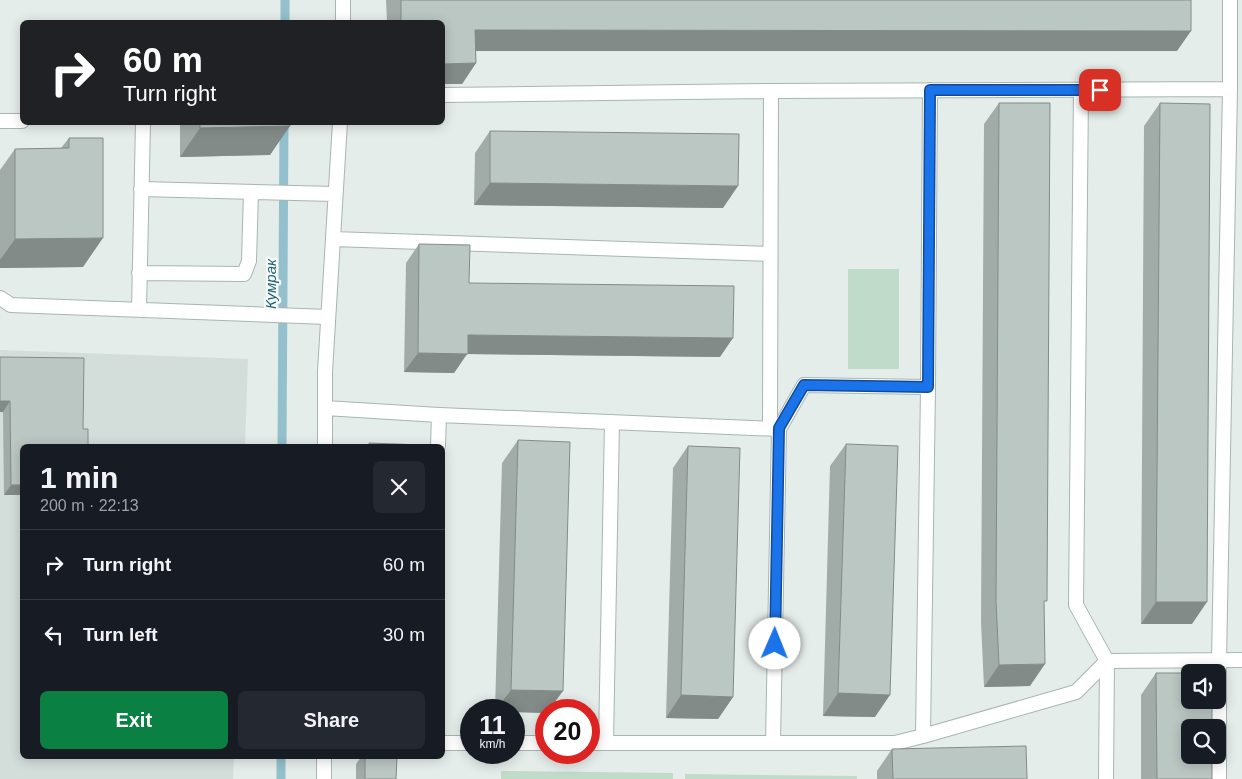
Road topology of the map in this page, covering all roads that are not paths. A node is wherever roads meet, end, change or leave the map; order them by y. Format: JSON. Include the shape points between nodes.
{"nodes":[{"id":1,"x":343,"y":0,"type":"edge"},
{"id":2,"x":1230,"y":0,"type":"edge"},
{"id":3,"x":343,"y":20,"type":"edge"},
{"id":4,"x":1230,"y":89,"type":"junction"},
{"id":5,"x":930,"y":90,"type":"junction"},
{"id":6,"x":1081,"y":90,"type":"junction"},
{"id":7,"x":771,"y":91,"type":"junction"},
{"id":8,"x":445,"y":95,"type":"edge"},
{"id":9,"x":0,"y":120,"type":"edge"},
{"id":10,"x":20,"y":121,"type":"edge"},
{"id":11,"x":142,"y":125,"type":"edge"},
{"id":12,"x":340,"y":125,"type":"edge"},
{"id":13,"x":141,"y":189,"type":"junction"},
{"id":14,"x":251,"y":192,"type":"junction"},
{"id":15,"x":335,"y":194,"type":"junction"},
{"id":16,"x":333,"y":240,"type":"junction"},
{"id":17,"x":770,"y":254,"type":"junction"},
{"id":18,"x":139,"y":273,"type":"junction"},
{"id":19,"x":0,"y":298,"type":"edge"},
{"id":20,"x":139,"y":310,"type":"junction"},
{"id":21,"x":328,"y":317,"type":"junction"},
{"id":22,"x":928,"y":387,"type":"junction"},
{"id":23,"x":325,"y":408,"type":"junction"},
{"id":24,"x":439,"y":415,"type":"junction"},
{"id":25,"x":612,"y":422,"type":"junction"},
{"id":26,"x":775,"y":428,"type":"junction"},
{"id":27,"x":324,"y":444,"type":"edge"},
{"id":28,"x":438,"y":444,"type":"edge"},
{"id":29,"x":1219,"y":660,"type":"junction"},
{"id":30,"x":1242,"y":660,"type":"edge"},
{"id":31,"x":1107,"y":661,"type":"junction"},
{"id":32,"x":923,"y":736,"type":"junction"},
{"id":33,"x":445,"y":743,"type":"edge"},
{"id":34,"x":460,"y":743,"type":"edge"},
{"id":35,"x":600,"y":743,"type":"edge"},
{"id":36,"x":606,"y":743,"type":"junction"},
{"id":37,"x":773,"y":743,"type":"junction"},
{"id":38,"x":324,"y":759,"type":"edge"},
{"id":39,"x":324,"y":779,"type":"edge"},
{"id":40,"x":1106,"y":779,"type":"edge"},
{"id":41,"x":1219,"y":779,"type":"edge"}],
"edges":[{"from":1,"to":3,"type":"lane"},
{"from":2,"to":4,"type":"lane"},
{"from":4,"to":6,"type":"lane"},
{"from":4,"to":29,"type":"lane"},
{"from":5,"to":6,"type":"lane"},
{"from":5,"to":7,"type":"lane"},
{"from":5,"to":22,"type":"lane"},
{"from":6,"to":31,"type":"lane","via":[[1076,605]]},
{"from":7,"to":8,"type":"lane"},
{"from":7,"to":17,"type":"lane"},
{"from":9,"to":10,"type":"lane"},
{"from":11,"to":13,"type":"lane"},
{"from":12,"to":15,"type":"lane"},
{"from":13,"to":14,"type":"lane"},
{"from":13,"to":18,"type":"lane"},
{"from":14,"to":15,"type":"lane"},
{"from":14,"to":18,"type":"lane","via":[[249,261],[244,274]]},
{"from":15,"to":16,"type":"lane"},
{"from":16,"to":17,"type":"lane"},
{"from":16,"to":21,"type":"lane"},
{"from":17,"to":26,"type":"lane"},
{"from":18,"to":20,"type":"lane"},
{"from":19,"to":20,"type":"lane","via":[[12,305]]},
{"from":20,"to":21,"type":"lane"},
{"from":21,"to":23,"type":"lane"},
{"from":22,"to":26,"type":"lane","via":[[804,385]]},
{"from":22,"to":32,"type":"lane"},
{"from":23,"to":24,"type":"lane"},
{"from":23,"to":27,"type":"lane"},
{"from":24,"to":25,"type":"lane"},
{"from":24,"to":28,"type":"lane"},
{"from":25,"to":26,"type":"lane"},
{"from":25,"to":36,"type":"lane"},
{"from":26,"to":37,"type":"lane"},
{"from":29,"to":30,"type":"lane"},
{"from":29,"to":31,"type":"lane"},
{"from":29,"to":41,"type":"lane"},
{"from":31,"to":32,"type":"lane","via":[[1076,692]]},
{"from":31,"to":40,"type":"lane"},
{"from":32,"to":37,"type":"lane","via":[[894,743]]},
{"from":33,"to":34,"type":"lane"},
{"from":35,"to":36,"type":"lane"},
{"from":36,"to":37,"type":"lane"},
{"from":38,"to":39,"type":"lane"}]}
